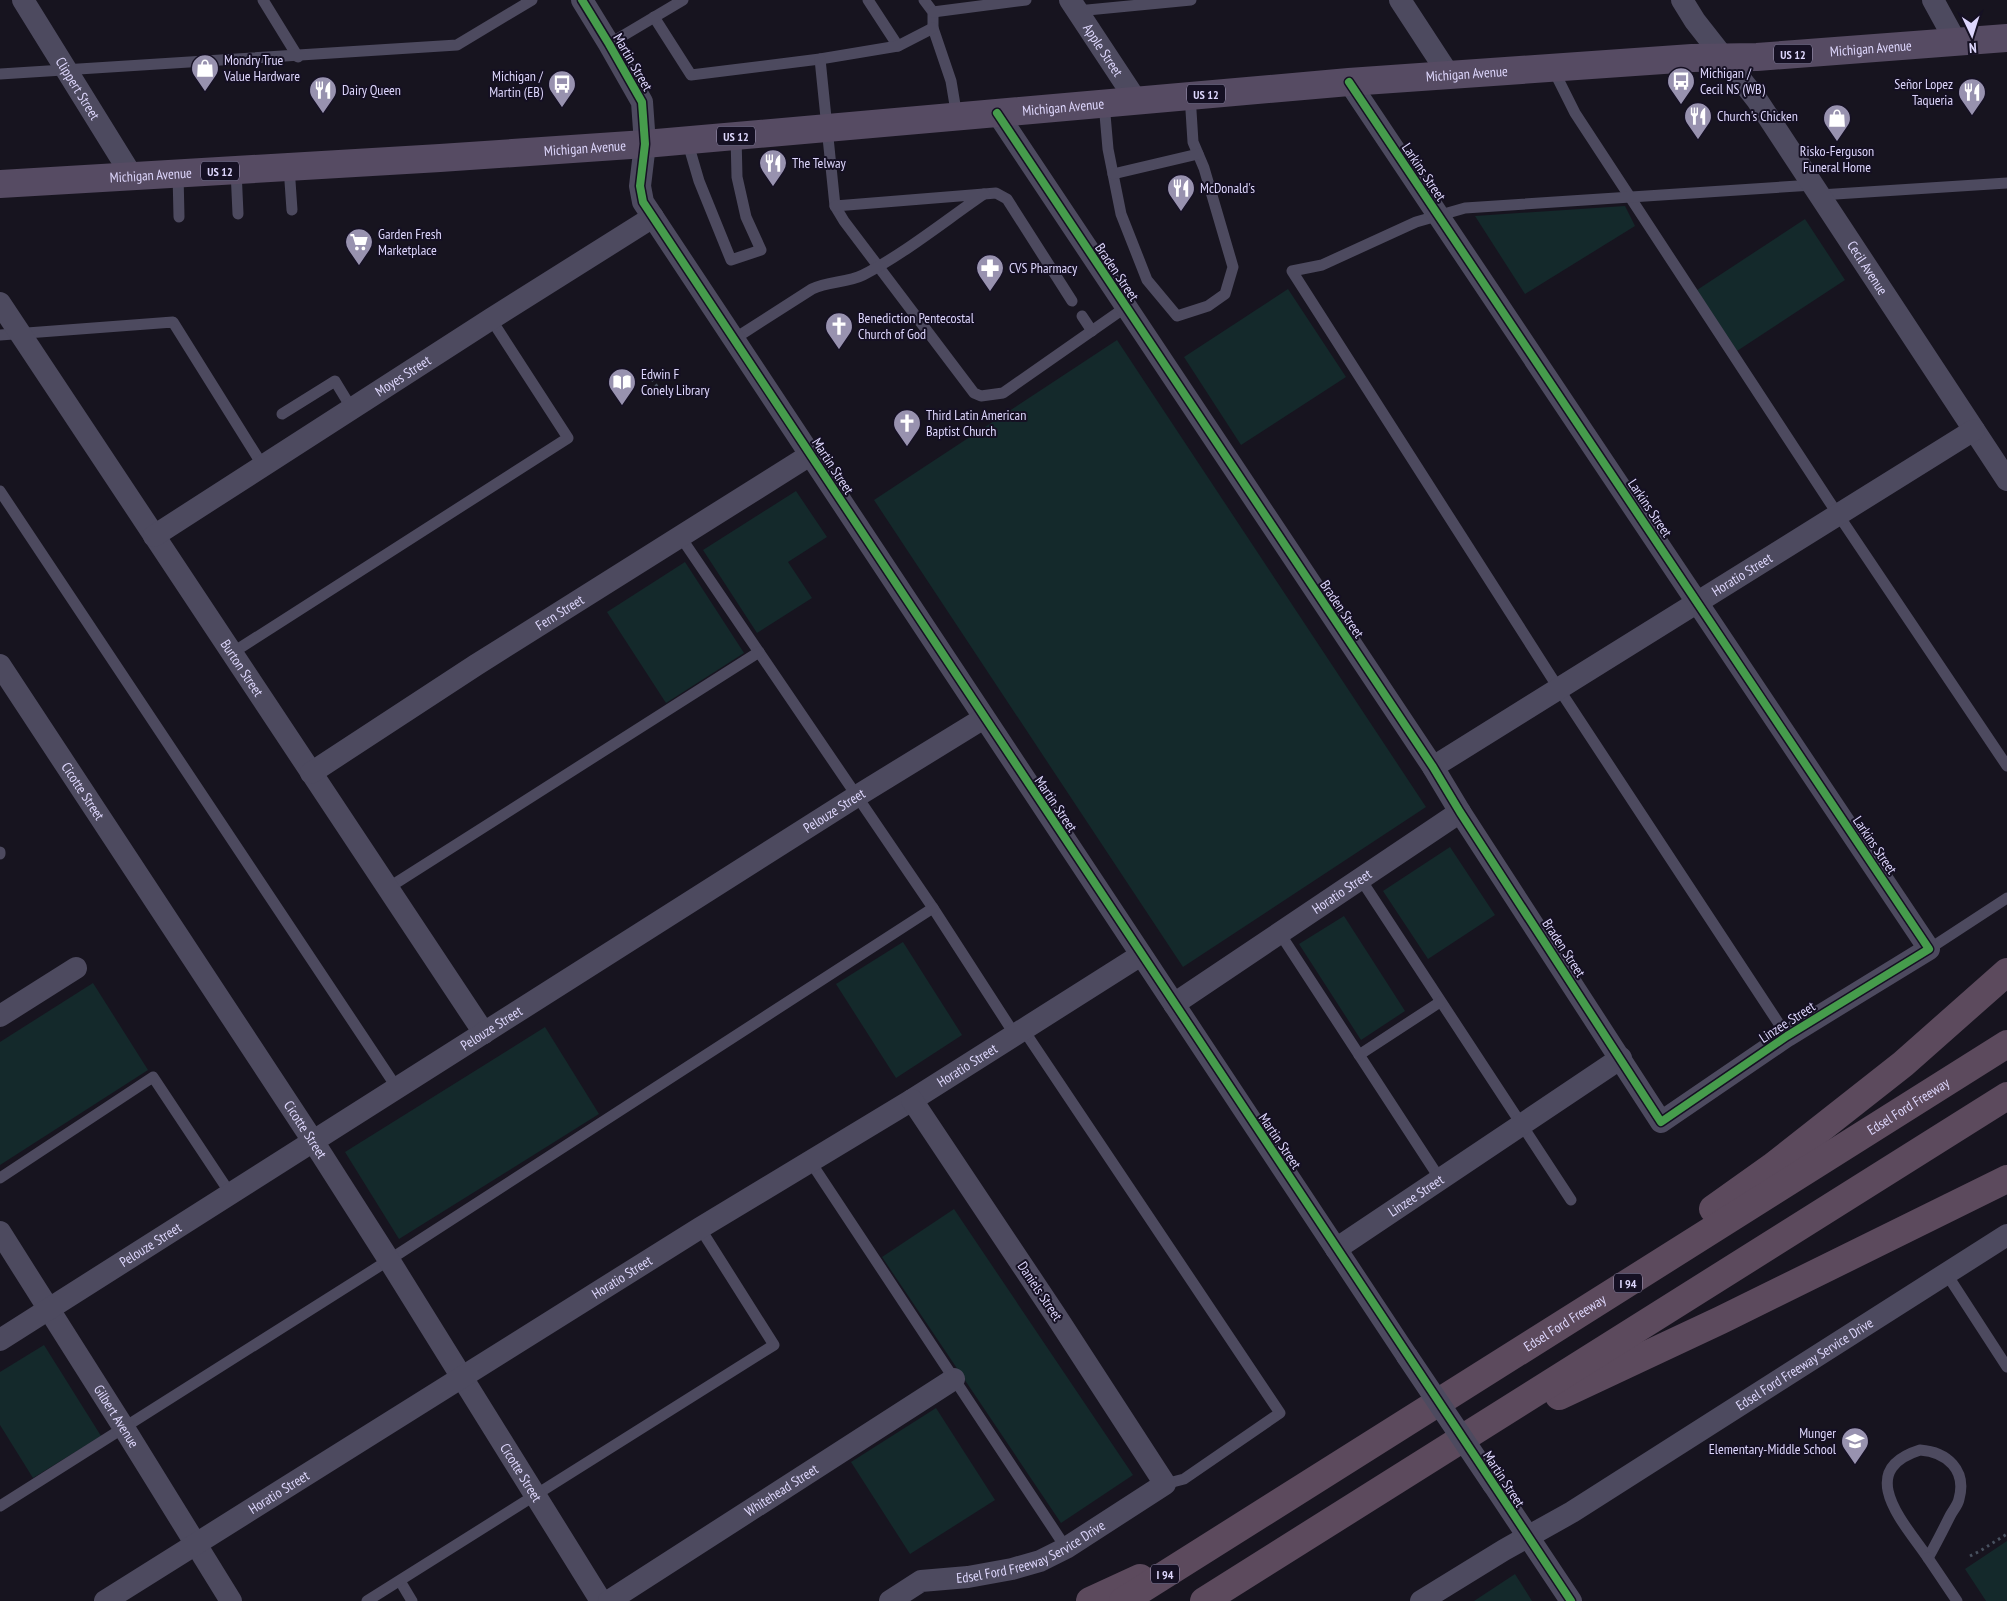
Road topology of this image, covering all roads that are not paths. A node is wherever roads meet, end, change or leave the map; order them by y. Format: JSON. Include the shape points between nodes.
{"nodes":[{"id":1,"x":23,"y":0,"type":"edge"},
{"id":2,"x":262,"y":0,"type":"edge"},
{"id":3,"x":532,"y":0,"type":"edge"},
{"id":4,"x":582,"y":0,"type":"edge"},
{"id":5,"x":683,"y":0,"type":"edge"},
{"id":6,"x":868,"y":0,"type":"edge"},
{"id":7,"x":924,"y":0,"type":"edge"},
{"id":8,"x":1026,"y":0,"type":"edge"},
{"id":9,"x":1191,"y":0,"type":"edge"},
{"id":10,"x":1400,"y":0,"type":"edge"},
{"id":11,"x":1682,"y":0,"type":"edge"},
{"id":12,"x":1933,"y":0,"type":"edge"},
{"id":13,"x":1073,"y":5,"type":"edge"},
{"id":14,"x":933,"y":12,"type":"junction"},
{"id":15,"x":654,"y":17,"type":"junction"},
{"id":16,"x":933,"y":28,"type":"junction"},
{"id":17,"x":2007,"y":38,"type":"edge"},
{"id":18,"x":1956,"y":42,"type":"junction"},
{"id":19,"x":609,"y":44,"type":"junction"},
{"id":20,"x":898,"y":46,"type":"junction"},
{"id":21,"x":298,"y":56,"type":"junction"},
{"id":22,"x":1724,"y":57,"type":"junction"},
{"id":23,"x":820,"y":59,"type":"junction"},
{"id":24,"x":1552,"y":68,"type":"junction"},
{"id":25,"x":68,"y":71,"type":"junction"},
{"id":26,"x":0,"y":74,"type":"edge"},
{"id":27,"x":1449,"y":75,"type":"junction"},
{"id":28,"x":1349,"y":82,"type":"junction"},
{"id":29,"x":1190,"y":95,"type":"junction"},
{"id":30,"x":1136,"y":100,"type":"junction"},
{"id":31,"x":1104,"y":103,"type":"junction"},
{"id":32,"x":997,"y":113,"type":"junction"},
{"id":33,"x":956,"y":117,"type":"junction"},
{"id":34,"x":828,"y":128,"type":"junction"},
{"id":35,"x":736,"y":136,"type":"junction"},
{"id":36,"x":687,"y":140,"type":"junction"},
{"id":37,"x":645,"y":144,"type":"junction"},
{"id":38,"x":1198,"y":154,"type":"junction"},
{"id":39,"x":289,"y":167,"type":"junction"},
{"id":40,"x":236,"y":170,"type":"junction"},
{"id":41,"x":178,"y":173,"type":"junction"},
{"id":42,"x":1113,"y":174,"type":"junction"},
{"id":43,"x":132,"y":176,"type":"junction"},
{"id":44,"x":0,"y":184,"type":"edge"},
{"id":45,"x":2007,"y":184,"type":"edge"},
{"id":46,"x":1817,"y":190,"type":"junction"},
{"id":47,"x":984,"y":194,"type":"junction"},
{"id":48,"x":1632,"y":197,"type":"junction"},
{"id":49,"x":835,"y":206,"type":"junction"},
{"id":50,"x":292,"y":210,"type":"dead end"},
{"id":51,"x":238,"y":214,"type":"dead end"},
{"id":52,"x":1438,"y":214,"type":"junction"},
{"id":53,"x":179,"y":217,"type":"dead end"},
{"id":54,"x":654,"y":217,"type":"junction"},
{"id":55,"x":878,"y":267,"type":"junction"},
{"id":56,"x":1072,"y":301,"type":"dead end"},
{"id":57,"x":0,"y":303,"type":"edge"},
{"id":58,"x":1126,"y":307,"type":"junction"},
{"id":59,"x":1082,"y":316,"type":"dead end"},
{"id":60,"x":491,"y":319,"type":"junction"},
{"id":61,"x":1092,"y":331,"type":"junction"},
{"id":62,"x":10,"y":334,"type":"edge"},
{"id":63,"x":734,"y":339,"type":"junction"},
{"id":64,"x":352,"y":409,"type":"junction"},
{"id":65,"x":282,"y":414,"type":"dead end"},
{"id":66,"x":1974,"y":430,"type":"junction"},
{"id":67,"x":810,"y":455,"type":"junction"},
{"id":68,"x":263,"y":466,"type":"junction"},
{"id":69,"x":2007,"y":480,"type":"edge"},
{"id":70,"x":0,"y":491,"type":"edge"},
{"id":71,"x":1838,"y":513,"type":"junction"},
{"id":72,"x":154,"y":536,"type":"junction"},
{"id":73,"x":680,"y":536,"type":"junction"},
{"id":74,"x":1698,"y":603,"type":"junction"},
{"id":75,"x":759,"y":652,"type":"junction"},
{"id":76,"x":232,"y":653,"type":"junction"},
{"id":77,"x":0,"y":665,"type":"edge"},
{"id":78,"x":1559,"y":689,"type":"junction"},
{"id":79,"x":984,"y":718,"type":"junction"},
{"id":80,"x":2007,"y":766,"type":"edge"},
{"id":81,"x":1433,"y":767,"type":"junction"},
{"id":82,"x":312,"y":773,"type":"junction"},
{"id":83,"x":856,"y":796,"type":"junction"},
{"id":84,"x":1460,"y":812,"type":"junction"},
{"id":85,"x":1360,"y":878,"type":"junction"},
{"id":86,"x":388,"y":888,"type":"junction"},
{"id":87,"x":2007,"y":898,"type":"edge"},
{"id":88,"x":933,"y":908,"type":"junction"},
{"id":89,"x":1279,"y":932,"type":"junction"},
{"id":90,"x":1929,"y":949,"type":"junction"},
{"id":91,"x":1141,"y":955,"type":"junction"},
{"id":92,"x":76,"y":968,"type":"dead end"},
{"id":93,"x":2007,"y":972,"type":"edge"},
{"id":94,"x":1440,"y":1002,"type":"junction"},
{"id":95,"x":1174,"y":1004,"type":"junction"},
{"id":96,"x":0,"y":1016,"type":"edge"},
{"id":97,"x":1019,"y":1032,"type":"junction"},
{"id":98,"x":484,"y":1033,"type":"junction"},
{"id":99,"x":1787,"y":1036,"type":"junction"},
{"id":100,"x":2007,"y":1044,"type":"edge"},
{"id":101,"x":1359,"y":1055,"type":"junction"},
{"id":102,"x":1621,"y":1058,"type":"junction"},
{"id":103,"x":397,"y":1088,"type":"junction"},
{"id":104,"x":2007,"y":1096,"type":"edge"},
{"id":105,"x":912,"y":1100,"type":"junction"},
{"id":106,"x":1661,"y":1122,"type":"joint"},
{"id":107,"x":1520,"y":1125,"type":"junction"},
{"id":108,"x":313,"y":1141,"type":"junction"},
{"id":109,"x":810,"y":1161,"type":"junction"},
{"id":110,"x":0,"y":1178,"type":"edge"},
{"id":111,"x":1440,"y":1179,"type":"junction"},
{"id":112,"x":2007,"y":1179,"type":"edge"},
{"id":113,"x":230,"y":1193,"type":"junction"},
{"id":114,"x":1571,"y":1200,"type":"dead end"},
{"id":115,"x":700,"y":1228,"type":"junction"},
{"id":116,"x":0,"y":1232,"type":"edge"},
{"id":117,"x":2007,"y":1235,"type":"edge"},
{"id":118,"x":1336,"y":1249,"type":"junction"},
{"id":119,"x":389,"y":1260,"type":"junction"},
{"id":120,"x":1946,"y":1274,"type":"junction"},
{"id":121,"x":49,"y":1308,"type":"junction"},
{"id":122,"x":0,"y":1340,"type":"edge"},
{"id":123,"x":1503,"y":1362,"type":"junction"},
{"id":124,"x":2007,"y":1367,"type":"edge"},
{"id":125,"x":462,"y":1377,"type":"junction"},
{"id":126,"x":954,"y":1379,"type":"junction"},
{"id":127,"x":1494,"y":1420,"type":"junction"},
{"id":128,"x":124,"y":1428,"type":"junction"},
{"id":129,"x":1164,"y":1484,"type":"junction"},
{"id":130,"x":534,"y":1496,"type":"junction"},
{"id":131,"x":0,"y":1506,"type":"edge"},
{"id":132,"x":1527,"y":1537,"type":"junction"},
{"id":133,"x":196,"y":1544,"type":"junction"},
{"id":134,"x":1066,"y":1548,"type":"junction"},
{"id":135,"x":1207,"y":1548,"type":"junction"},
{"id":136,"x":1928,"y":1558,"type":"junction"},
{"id":137,"x":400,"y":1580,"type":"junction"},
{"id":138,"x":105,"y":1601,"type":"edge"},
{"id":139,"x":231,"y":1601,"type":"edge"},
{"id":140,"x":367,"y":1601,"type":"edge"},
{"id":141,"x":412,"y":1601,"type":"edge"},
{"id":142,"x":600,"y":1601,"type":"edge"},
{"id":143,"x":609,"y":1601,"type":"edge"},
{"id":144,"x":890,"y":1601,"type":"edge"},
{"id":145,"x":1090,"y":1601,"type":"edge"},
{"id":146,"x":1123,"y":1601,"type":"edge"},
{"id":147,"x":1204,"y":1601,"type":"edge"},
{"id":148,"x":1422,"y":1601,"type":"edge"},
{"id":149,"x":1571,"y":1601,"type":"edge"},
{"id":150,"x":1957,"y":1601,"type":"edge"}],
"edges":[{"from":1,"to":25,"type":"street","name":"Clippert Street"},
{"from":2,"to":21,"type":"lane"},
{"from":3,"to":21,"type":"lane","via":[[457,45]]},
{"from":4,"to":19,"type":"street","name":"Martin Street"},
{"from":5,"to":15,"type":"lane"},
{"from":6,"to":20,"type":"lane"},
{"from":7,"to":14,"type":"lane"},
{"from":8,"to":14,"type":"lane"},
{"from":9,"to":13,"type":"lane"},
{"from":10,"to":27,"type":"street"},
{"from":11,"to":22,"type":"street","name":"Cecil Avenue"},
{"from":12,"to":18,"type":"street"},
{"from":13,"to":30,"type":"street","name":"Apple Street"},
{"from":14,"to":16,"type":"lane"},
{"from":15,"to":19,"type":"lane"},
{"from":15,"to":23,"type":"lane","via":[[690,75]]},
{"from":16,"to":20,"type":"lane"},
{"from":16,"to":33,"type":"lane","via":[[951,81]]},
{"from":17,"to":18,"type":"main road","name":"Michigan Avenue","number":"US 12"},
{"from":18,"to":22,"type":"main road","name":"Michigan Avenue","number":"US 12"},
{"from":19,"to":37,"type":"street","name":"Martin Street","via":[[642,102]]},
{"from":20,"to":23,"type":"lane"},
{"from":21,"to":25,"type":"lane"},
{"from":22,"to":24,"type":"main road","name":"Michigan Avenue","number":"US 12"},
{"from":22,"to":46,"type":"street","name":"Cecil Avenue"},
{"from":23,"to":34,"type":"lane"},
{"from":24,"to":27,"type":"main road","name":"Michigan Avenue","number":"US 12"},
{"from":24,"to":48,"type":"lane","via":[[1576,112]]},
{"from":25,"to":26,"type":"lane"},
{"from":25,"to":43,"type":"street","name":"Clippert Street"},
{"from":27,"to":28,"type":"main road","name":"Michigan Avenue","number":"US 12"},
{"from":28,"to":29,"type":"main road","name":"Michigan Avenue","number":"US 12"},
{"from":28,"to":52,"type":"street","name":"Larkins Street"},
{"from":29,"to":30,"type":"main road","name":"Michigan Avenue","number":"US 12"},
{"from":29,"to":38,"type":"lane","via":[[1193,142]]},
{"from":30,"to":31,"type":"main road","name":"Michigan Avenue","number":"US 12"},
{"from":31,"to":32,"type":"main road","name":"Michigan Avenue","number":"US 12"},
{"from":31,"to":42,"type":"lane"},
{"from":32,"to":33,"type":"main road","name":"Michigan Avenue","number":"US 12"},
{"from":32,"to":58,"type":"street","name":"Braden Street"},
{"from":33,"to":34,"type":"main road","name":"Michigan Avenue","number":"US 12"},
{"from":34,"to":35,"type":"main road","name":"Michigan Avenue","number":"US 12"},
{"from":34,"to":49,"type":"lane"},
{"from":35,"to":36,"type":"main road","name":"Michigan Avenue","number":"US 12"},
{"from":35,"to":36,"type":"lane","via":[[737,177],[746,216],[761,250],[731,260],[699,181]]},
{"from":36,"to":37,"type":"main road","name":"Michigan Avenue","number":"US 12"},
{"from":37,"to":39,"type":"main road","name":"Michigan Avenue","number":"US 12"},
{"from":37,"to":54,"type":"street","name":"Martin Street","via":[[640,186],[643,202]]},
{"from":38,"to":42,"type":"lane"},
{"from":38,"to":42,"type":"lane","via":[[1232,267],[1224,294],[1208,306],[1177,316],[1147,280],[1121,214]]},
{"from":39,"to":40,"type":"main road","name":"Michigan Avenue","number":"US 12"},
{"from":39,"to":50,"type":"lane"},
{"from":40,"to":41,"type":"main road","name":"Michigan Avenue","number":"US 12"},
{"from":40,"to":51,"type":"lane"},
{"from":41,"to":43,"type":"main road","name":"Michigan Avenue","number":"US 12"},
{"from":41,"to":53,"type":"lane"},
{"from":43,"to":44,"type":"main road","name":"Michigan Avenue","number":"US 12"},
{"from":45,"to":46,"type":"lane"},
{"from":46,"to":48,"type":"lane"},
{"from":46,"to":66,"type":"street","name":"Cecil Avenue"},
{"from":47,"to":49,"type":"lane"},
{"from":47,"to":55,"type":"lane"},
{"from":47,"to":56,"type":"lane","via":[[996,193],[1007,199]]},
{"from":48,"to":52,"type":"lane","via":[[1465,208]]},
{"from":48,"to":71,"type":"lane"},
{"from":49,"to":55,"type":"lane"},
{"from":52,"to":74,"type":"street","name":"Larkins Street"},
{"from":52,"to":78,"type":"lane","via":[[1322,265],[1292,271]]},
{"from":54,"to":60,"type":"street","name":"Moyes Street"},
{"from":54,"to":63,"type":"street","name":"Martin Street"},
{"from":55,"to":61,"type":"lane","via":[[974,393],[988,396],[1003,394]]},
{"from":55,"to":63,"type":"lane","via":[[852,280],[820,285]]},
{"from":57,"to":62,"type":"street","name":"Burton Street"},
{"from":58,"to":61,"type":"lane"},
{"from":58,"to":81,"type":"street","name":"Braden Street"},
{"from":59,"to":61,"type":"lane"},
{"from":60,"to":64,"type":"street","name":"Moyes Street"},
{"from":60,"to":76,"type":"lane","via":[[568,438]]},
{"from":62,"to":68,"type":"lane","via":[[173,322]]},
{"from":62,"to":72,"type":"street","name":"Burton Street"},
{"from":63,"to":67,"type":"street","name":"Martin Street"},
{"from":64,"to":65,"type":"lane","via":[[335,382]]},
{"from":64,"to":68,"type":"street","name":"Moyes Street"},
{"from":66,"to":69,"type":"street","name":"Cecil Avenue"},
{"from":66,"to":71,"type":"street","name":"Horatio Street"},
{"from":67,"to":73,"type":"street","name":"Fern Street"},
{"from":67,"to":79,"type":"street","name":"Martin Street"},
{"from":68,"to":72,"type":"street","name":"Moyes Street"},
{"from":70,"to":103,"type":"lane"},
{"from":71,"to":74,"type":"street","name":"Horatio Street"},
{"from":71,"to":80,"type":"lane"},
{"from":72,"to":76,"type":"street","name":"Burton Street"},
{"from":73,"to":75,"type":"lane"},
{"from":73,"to":82,"type":"street","name":"Fern Street"},
{"from":74,"to":78,"type":"street","name":"Horatio Street"},
{"from":74,"to":90,"type":"street","name":"Larkins Street"},
{"from":75,"to":83,"type":"lane"},
{"from":75,"to":86,"type":"lane"},
{"from":76,"to":82,"type":"street","name":"Burton Street"},
{"from":77,"to":108,"type":"street","name":"Cicotte Street"},
{"from":78,"to":81,"type":"street","name":"Horatio Street"},
{"from":78,"to":99,"type":"lane"},
{"from":79,"to":83,"type":"street","name":"Pelouze Street"},
{"from":79,"to":91,"type":"street","name":"Martin Street"},
{"from":81,"to":84,"type":"street","name":"Braden Street"},
{"from":82,"to":86,"type":"street","name":"Burton Street"},
{"from":83,"to":88,"type":"lane"},
{"from":83,"to":98,"type":"street","name":"Pelouze Street"},
{"from":84,"to":85,"type":"street","name":"Horatio Street"},
{"from":84,"to":102,"type":"street","name":"Braden Street"},
{"from":85,"to":89,"type":"street","name":"Horatio Street"},
{"from":85,"to":94,"type":"lane"},
{"from":86,"to":98,"type":"street","name":"Burton Street"},
{"from":87,"to":90,"type":"lane"},
{"from":88,"to":97,"type":"lane"},
{"from":88,"to":119,"type":"lane"},
{"from":89,"to":95,"type":"street","name":"Horatio Street"},
{"from":89,"to":101,"type":"lane"},
{"from":90,"to":99,"type":"street","name":"Linzee Street"},
{"from":91,"to":95,"type":"street","name":"Martin Street"},
{"from":91,"to":97,"type":"street","name":"Horatio Street"},
{"from":92,"to":96,"type":"street"},
{"from":93,"to":123,"type":"highway","via":[[1903,1064],[1772,1167],[1681,1232],[1584,1292]]},
{"from":94,"to":101,"type":"lane"},
{"from":94,"to":107,"type":"lane"},
{"from":95,"to":118,"type":"street","name":"Martin Street"},
{"from":97,"to":105,"type":"street","name":"Horatio Street"},
{"from":97,"to":129,"type":"lane","via":[[1280,1414],[1184,1479]]},
{"from":98,"to":103,"type":"street","name":"Pelouze Street"},
{"from":99,"to":106,"type":"street","name":"Linzee Street"},
{"from":100,"to":123,"type":"highway","name":"Edsel Ford Freeway","number":"I 94"},
{"from":101,"to":111,"type":"lane"},
{"from":102,"to":106,"type":"street","name":"Braden Street"},
{"from":102,"to":107,"type":"street","name":"Linzee Street"},
{"from":103,"to":108,"type":"street","name":"Pelouze Street"},
{"from":104,"to":127,"type":"highway"},
{"from":105,"to":109,"type":"street","name":"Horatio Street"},
{"from":105,"to":129,"type":"street","name":"Daniels Street"},
{"from":107,"to":111,"type":"street","name":"Linzee Street"},
{"from":107,"to":114,"type":"lane"},
{"from":108,"to":113,"type":"street","name":"Pelouze Street"},
{"from":108,"to":119,"type":"street","name":"Cicotte Street"},
{"from":109,"to":115,"type":"street","name":"Horatio Street"},
{"from":109,"to":126,"type":"lane"},
{"from":110,"to":113,"type":"lane","via":[[154,1077]]},
{"from":111,"to":118,"type":"street","name":"Linzee Street"},
{"from":112,"to":127,"type":"highway","via":[[1704,1328],[1539,1405]]},
{"from":113,"to":121,"type":"street","name":"Pelouze Street"},
{"from":115,"to":125,"type":"street","name":"Horatio Street"},
{"from":115,"to":130,"type":"lane","via":[[774,1345]]},
{"from":116,"to":121,"type":"street","name":"Gilbert Avenue"},
{"from":117,"to":120,"type":"street","name":"Edsel Ford Freeway Service Drive"},
{"from":118,"to":132,"type":"street","name":"Martin Street","bridge":true},
{"from":119,"to":125,"type":"street","name":"Cicotte Street"},
{"from":119,"to":128,"type":"lane"},
{"from":120,"to":124,"type":"lane"},
{"from":120,"to":132,"type":"street","name":"Edsel Ford Freeway Service Drive","via":[[1572,1512]]},
{"from":121,"to":122,"type":"street","name":"Pelouze Street"},
{"from":121,"to":128,"type":"street","name":"Gilbert Avenue"},
{"from":123,"to":135,"type":"highway","name":"Edsel Ford Freeway","number":"I 94"},
{"from":125,"to":130,"type":"street","name":"Cicotte Street"},
{"from":125,"to":133,"type":"street","name":"Horatio Street"},
{"from":126,"to":134,"type":"lane"},
{"from":126,"to":143,"type":"street","name":"Whitehead Street"},
{"from":127,"to":147,"type":"highway"},
{"from":128,"to":131,"type":"lane"},
{"from":128,"to":133,"type":"street","name":"Gilbert Avenue"},
{"from":129,"to":134,"type":"street","name":"Edsel Ford Freeway Service Drive"},
{"from":130,"to":137,"type":"lane"},
{"from":130,"to":142,"type":"street","name":"Cicotte Street"},
{"from":132,"to":148,"type":"street","name":"Edsel Ford Freeway Service Drive"},
{"from":132,"to":149,"type":"street","name":"Martin Street"},
{"from":133,"to":138,"type":"street","name":"Horatio Street"},
{"from":133,"to":139,"type":"street","name":"Gilbert Avenue"},
{"from":134,"to":144,"type":"street","name":"Edsel Ford Freeway Service Drive","via":[[1040,1561],[1012,1569],[921,1581]]},
{"from":135,"to":145,"type":"highway"},
{"from":135,"to":146,"type":"highway","name":"Edsel Ford Freeway","number":"I 94"},
{"from":136,"to":136,"type":"lane","via":[[1959,1501],[1962,1489],[1960,1476],[1949,1460],[1932,1451],[1920,1450],[1897,1462],[1887,1485],[1892,1507]]},
{"from":136,"to":150,"type":"lane"},
{"from":137,"to":140,"type":"lane"},
{"from":137,"to":141,"type":"lane"}]}
